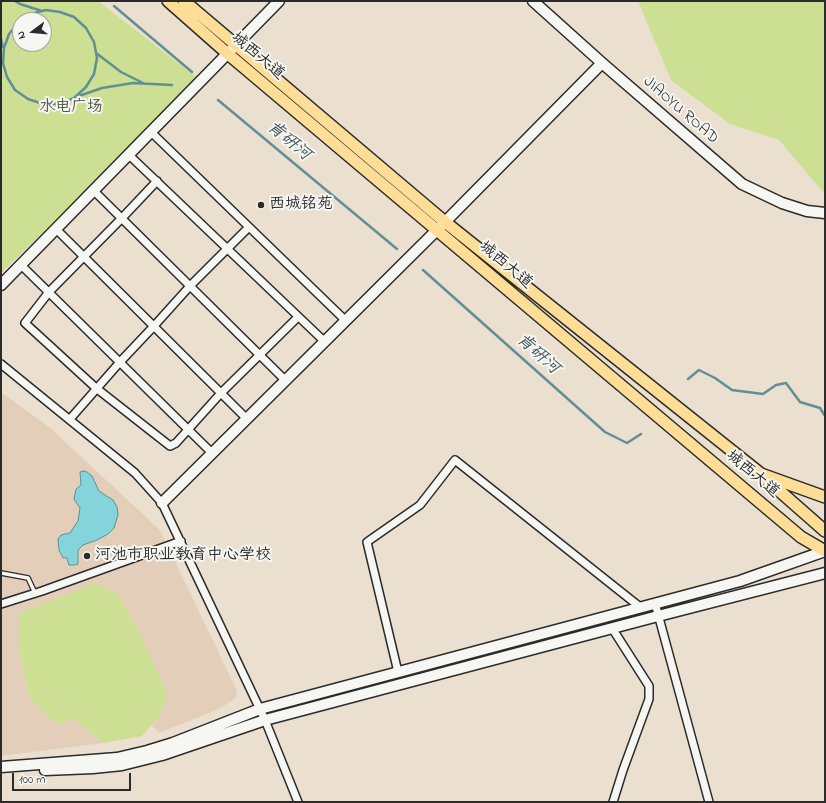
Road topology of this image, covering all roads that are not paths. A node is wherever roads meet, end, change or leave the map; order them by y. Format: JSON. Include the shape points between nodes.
{"nodes":[{"id":1,"x":168,"y":1,"type":"edge"},
{"id":2,"x":184,"y":1,"type":"edge"},
{"id":3,"x":279,"y":1,"type":"edge"},
{"id":4,"x":534,"y":1,"type":"edge"},
{"id":5,"x":236,"y":45,"type":"junction"},
{"id":6,"x":228,"y":54,"type":"junction"},
{"id":7,"x":602,"y":63,"type":"junction"},
{"id":8,"x":151,"y":132,"type":"junction"},
{"id":9,"x":129,"y":155,"type":"junction"},
{"id":10,"x":157,"y":181,"type":"junction"},
{"id":11,"x":94,"y":191,"type":"junction"},
{"id":12,"x":825,"y":213,"type":"edge"},
{"id":13,"x":122,"y":218,"type":"junction"},
{"id":14,"x":445,"y":222,"type":"junction"},
{"id":15,"x":249,"y":227,"type":"junction"},
{"id":16,"x":56,"y":229,"type":"junction"},
{"id":17,"x":436,"y":230,"type":"junction"},
{"id":18,"x":227,"y":249,"type":"junction"},
{"id":19,"x":84,"y":257,"type":"junction"},
{"id":20,"x":21,"y":265,"type":"junction"},
{"id":21,"x":1,"y":285,"type":"edge"},
{"id":22,"x":190,"y":286,"type":"junction"},
{"id":23,"x":49,"y":292,"type":"junction"},
{"id":24,"x":298,"y":317,"type":"junction"},
{"id":25,"x":345,"y":320,"type":"junction"},
{"id":26,"x":154,"y":326,"type":"junction"},
{"id":27,"x":324,"y":341,"type":"junction"},
{"id":28,"x":259,"y":354,"type":"junction"},
{"id":29,"x":120,"y":362,"type":"junction"},
{"id":30,"x":1,"y":364,"type":"edge"},
{"id":31,"x":285,"y":380,"type":"junction"},
{"id":32,"x":96,"y":388,"type":"junction"},
{"id":33,"x":220,"y":393,"type":"junction"},
{"id":34,"x":247,"y":419,"type":"junction"},
{"id":35,"x":70,"y":420,"type":"junction"},
{"id":36,"x":187,"y":429,"type":"junction"},
{"id":37,"x":212,"y":453,"type":"junction"},
{"id":38,"x":762,"y":474,"type":"junction"},
{"id":39,"x":825,"y":497,"type":"edge"},
{"id":40,"x":162,"y":503,"type":"junction"},
{"id":41,"x":825,"y":531,"type":"edge"},
{"id":42,"x":181,"y":541,"type":"junction"},
{"id":43,"x":825,"y":551,"type":"edge"},
{"id":44,"x":1,"y":573,"type":"edge"},
{"id":45,"x":825,"y":573,"type":"edge"},
{"id":46,"x":35,"y":593,"type":"junction"},
{"id":47,"x":655,"y":603,"type":"junction"},
{"id":48,"x":1,"y":604,"type":"edge"},
{"id":49,"x":640,"y":607,"type":"junction"},
{"id":50,"x":658,"y":616,"type":"junction"},
{"id":51,"x":612,"y":628,"type":"junction"},
{"id":52,"x":398,"y":672,"type":"junction"},
{"id":53,"x":260,"y":709,"type":"junction"},
{"id":54,"x":265,"y":720,"type":"junction"},
{"id":55,"x":1,"y":767,"type":"edge"},
{"id":56,"x":1,"y":774,"type":"edge"},
{"id":57,"x":298,"y":802,"type":"edge"},
{"id":58,"x":613,"y":802,"type":"edge"},
{"id":59,"x":709,"y":802,"type":"edge"}],
"edges":[{"from":1,"to":6,"type":"main road","name":"城西大道"},
{"from":2,"to":5,"type":"main road","name":"城西大道"},
{"from":3,"to":5,"type":"main road"},
{"from":4,"to":7,"type":"main road","name":"JIAOYU ROAD"},
{"from":5,"to":6,"type":"main road"},
{"from":5,"to":14,"type":"main road","name":"城西大道"},
{"from":6,"to":8,"type":"main road"},
{"from":6,"to":17,"type":"main road","name":"城西大道"},
{"from":7,"to":12,"type":"main road","name":"JIAOYU ROAD","via":[[742,184],[782,203],[807,211]]},
{"from":7,"to":14,"type":"main road"},
{"from":8,"to":9,"type":"main road"},
{"from":8,"to":15,"type":"street"},
{"from":9,"to":10,"type":"street"},
{"from":9,"to":11,"type":"main road"},
{"from":10,"to":13,"type":"street"},
{"from":10,"to":18,"type":"street"},
{"from":11,"to":13,"type":"street"},
{"from":11,"to":16,"type":"main road"},
{"from":13,"to":19,"type":"street"},
{"from":13,"to":22,"type":"street"},
{"from":14,"to":17,"type":"main road"},
{"from":14,"to":38,"type":"main road","name":"城西大道"},
{"from":15,"to":18,"type":"street"},
{"from":15,"to":25,"type":"street"},
{"from":16,"to":19,"type":"street"},
{"from":16,"to":20,"type":"main road"},
{"from":17,"to":25,"type":"main road"},
{"from":17,"to":43,"type":"main road","name":"城西大道","via":[[801,537]]},
{"from":18,"to":22,"type":"street"},
{"from":18,"to":24,"type":"street"},
{"from":19,"to":23,"type":"street"},
{"from":19,"to":26,"type":"street"},
{"from":20,"to":21,"type":"main road"},
{"from":20,"to":23,"type":"street"},
{"from":22,"to":26,"type":"street"},
{"from":22,"to":28,"type":"street"},
{"from":23,"to":29,"type":"street"},
{"from":23,"to":32,"type":"street","via":[[25,323]]},
{"from":24,"to":27,"type":"street"},
{"from":24,"to":28,"type":"street"},
{"from":25,"to":27,"type":"main road"},
{"from":26,"to":29,"type":"street"},
{"from":26,"to":33,"type":"street"},
{"from":27,"to":31,"type":"main road"},
{"from":28,"to":31,"type":"street"},
{"from":28,"to":33,"type":"street"},
{"from":29,"to":32,"type":"street"},
{"from":29,"to":36,"type":"street"},
{"from":30,"to":35,"type":"street"},
{"from":31,"to":34,"type":"main road"},
{"from":32,"to":35,"type":"street"},
{"from":32,"to":36,"type":"street","via":[[170,446]]},
{"from":33,"to":34,"type":"street"},
{"from":33,"to":36,"type":"street"},
{"from":34,"to":37,"type":"main road"},
{"from":35,"to":40,"type":"street","via":[[136,473]]},
{"from":36,"to":37,"type":"street"},
{"from":37,"to":40,"type":"main road"},
{"from":38,"to":39,"type":"main road","name":"城西大道"},
{"from":38,"to":41,"type":"main road"},
{"from":40,"to":42,"type":"street"},
{"from":42,"to":46,"type":"street"},
{"from":42,"to":53,"type":"street"},
{"from":43,"to":47,"type":"main road","via":[[740,581]]},
{"from":44,"to":46,"type":"lane","via":[[28,578]]},
{"from":45,"to":50,"type":"main road"},
{"from":46,"to":48,"type":"street"},
{"from":47,"to":49,"type":"main road"},
{"from":47,"to":50,"type":"street"},
{"from":49,"to":52,"type":"main road"},
{"from":49,"to":52,"type":"street","via":[[455,460],[420,505],[367,542]]},
{"from":50,"to":51,"type":"main road"},
{"from":50,"to":59,"type":"street"},
{"from":51,"to":54,"type":"main road"},
{"from":51,"to":58,"type":"street","via":[[650,686],[649,699]]},
{"from":52,"to":53,"type":"main road"},
{"from":53,"to":54,"type":"street"},
{"from":53,"to":55,"type":"main road","via":[[173,743],[117,758]]},
{"from":54,"to":56,"type":"main road","via":[[162,755],[122,765]]},
{"from":54,"to":57,"type":"street"}]}
